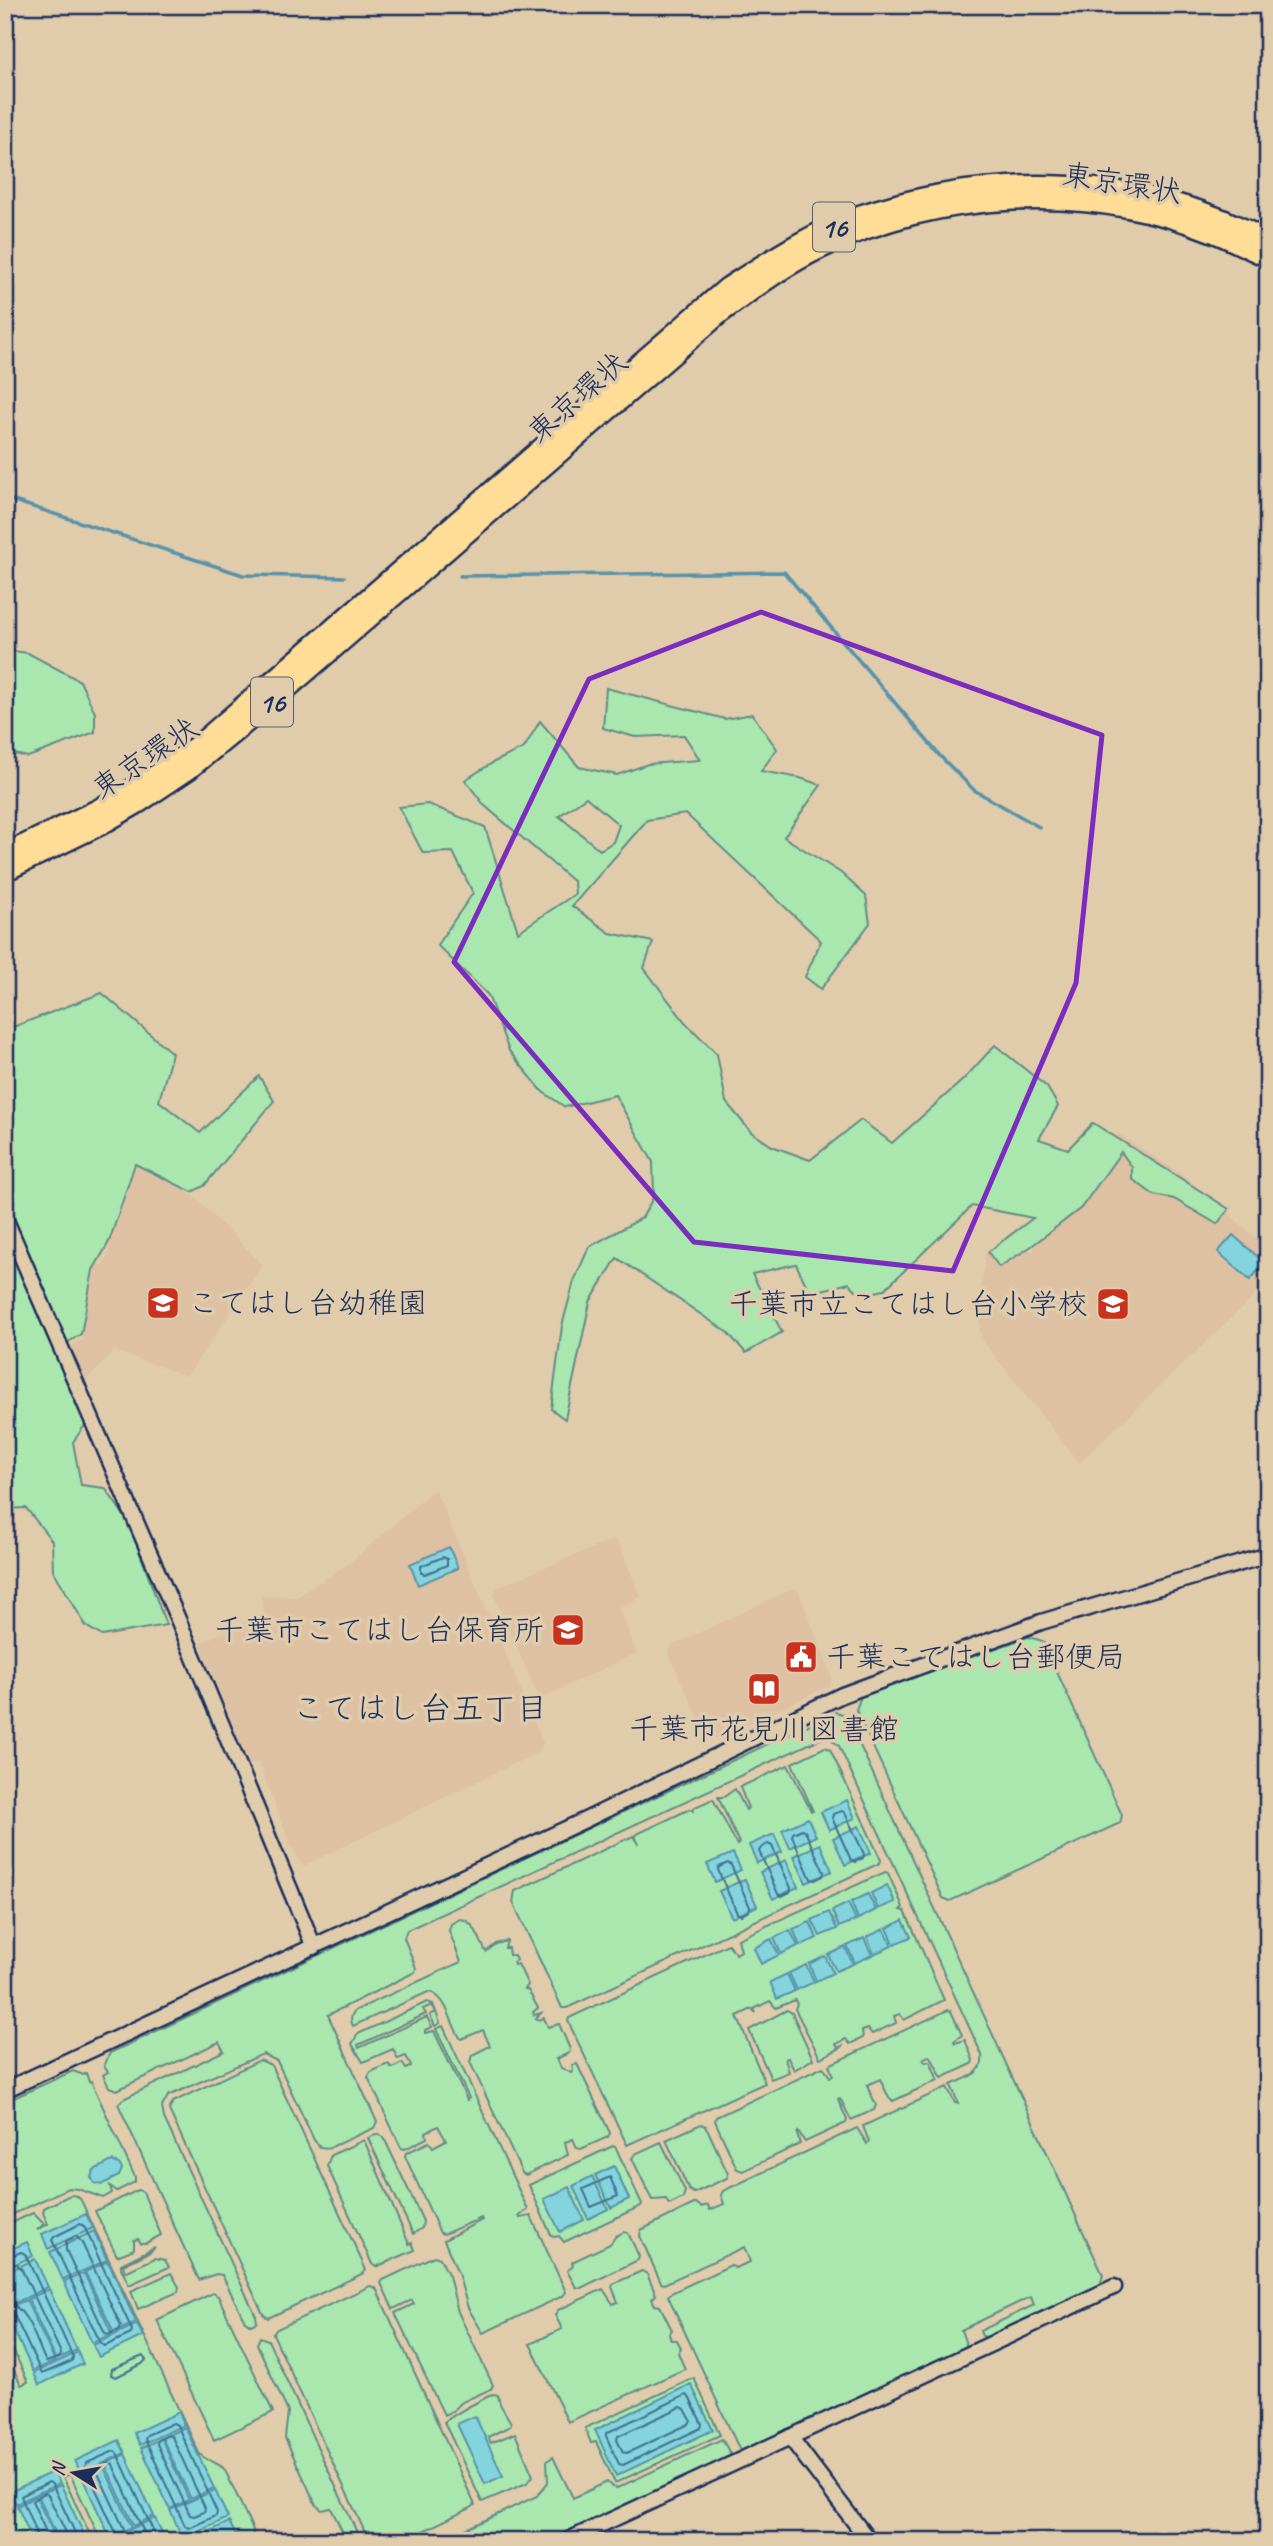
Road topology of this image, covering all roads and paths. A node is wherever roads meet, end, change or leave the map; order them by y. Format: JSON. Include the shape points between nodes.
{"nodes":[{"id":1,"x":1268,"y":240,"type":"edge"},
{"id":2,"x":1268,"y":257,"type":"edge"},
{"id":3,"x":5,"y":854,"type":"edge"},
{"id":4,"x":5,"y":871,"type":"edge"},
{"id":5,"x":5,"y":1218,"type":"edge"},
{"id":6,"x":1268,"y":1555,"type":"edge"},
{"id":7,"x":314,"y":1947,"type":"junction"},
{"id":8,"x":5,"y":2090,"type":"edge"},
{"id":9,"x":1114,"y":2287,"type":"dead end"},
{"id":10,"x":790,"y":2437,"type":"junction"},
{"id":11,"x":566,"y":2541,"type":"edge"},
{"id":12,"x":869,"y":2541,"type":"edge"}],
"edges":[{"from":1,"to":3,"type":"highway","name":"東京環状","number":"16","via":[[1162,201],[1046,185],[973,189],[913,200],[814,235],[720,294],[202,741],[99,809]]},
{"from":2,"to":4,"type":"highway","name":"東京環状","number":"16","via":[[1178,220],[1078,200],[937,210],[867,228],[821,248],[781,269],[719,314],[188,769],[100,825]]},
{"from":5,"to":7,"type":"street"},
{"from":6,"to":7,"type":"street","via":[[1041,1622],[842,1695]]},
{"from":7,"to":8,"type":"street"},
{"from":9,"to":10,"type":"street"},
{"from":10,"to":11,"type":"street"},
{"from":10,"to":12,"type":"street"}]}
